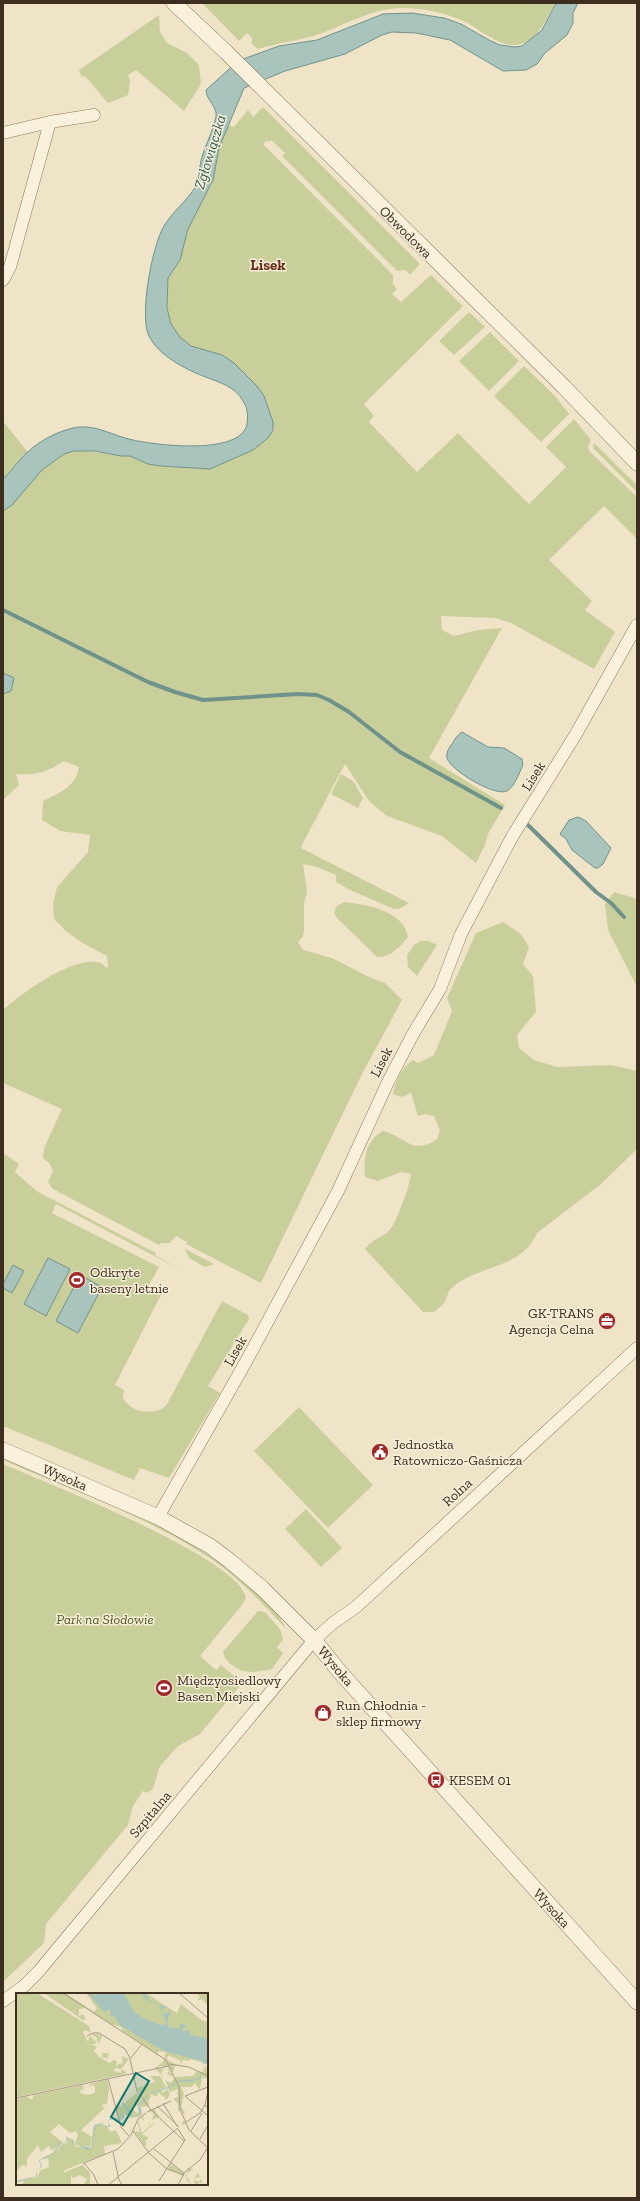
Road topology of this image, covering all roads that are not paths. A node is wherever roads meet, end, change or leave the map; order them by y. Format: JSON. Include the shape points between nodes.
{"nodes":[{"id":1,"x":174,"y":3,"type":"edge"},
{"id":2,"x":94,"y":114,"type":"dead end"},
{"id":3,"x":50,"y":122,"type":"junction"},
{"id":4,"x":3,"y":133,"type":"edge"},
{"id":5,"x":3,"y":280,"type":"edge"},
{"id":6,"x":637,"y":463,"type":"edge"},
{"id":7,"x":637,"y":625,"type":"edge"},
{"id":8,"x":637,"y":1348,"type":"edge"},
{"id":9,"x":3,"y":1450,"type":"edge"},
{"id":10,"x":158,"y":1517,"type":"junction"},
{"id":11,"x":314,"y":1640,"type":"junction"},
{"id":12,"x":3,"y":2001,"type":"edge"},
{"id":13,"x":637,"y":2002,"type":"edge"}],
"edges":[{"from":1,"to":6,"type":"street","name":"Obwodowa","via":[[564,387]]},
{"from":2,"to":3,"type":"street"},
{"from":3,"to":4,"type":"street"},
{"from":3,"to":5,"type":"street","via":[[10,267]]},
{"from":7,"to":10,"type":"street","name":"Lisek","via":[[576,734],[512,837],[461,934],[440,989],[388,1082],[338,1191],[252,1351]]},
{"from":8,"to":11,"type":"street","name":"Rolna","via":[[356,1608],[333,1623]]},
{"from":9,"to":10,"type":"street","name":"Wysoka"},
{"from":10,"to":11,"type":"street","name":"Wysoka","via":[[230,1561],[262,1588]]},
{"from":11,"to":12,"type":"street","name":"Szpitalna","via":[[39,1971],[23,1987]]},
{"from":11,"to":13,"type":"street","name":"Wysoka","via":[[344,1677]]}]}
